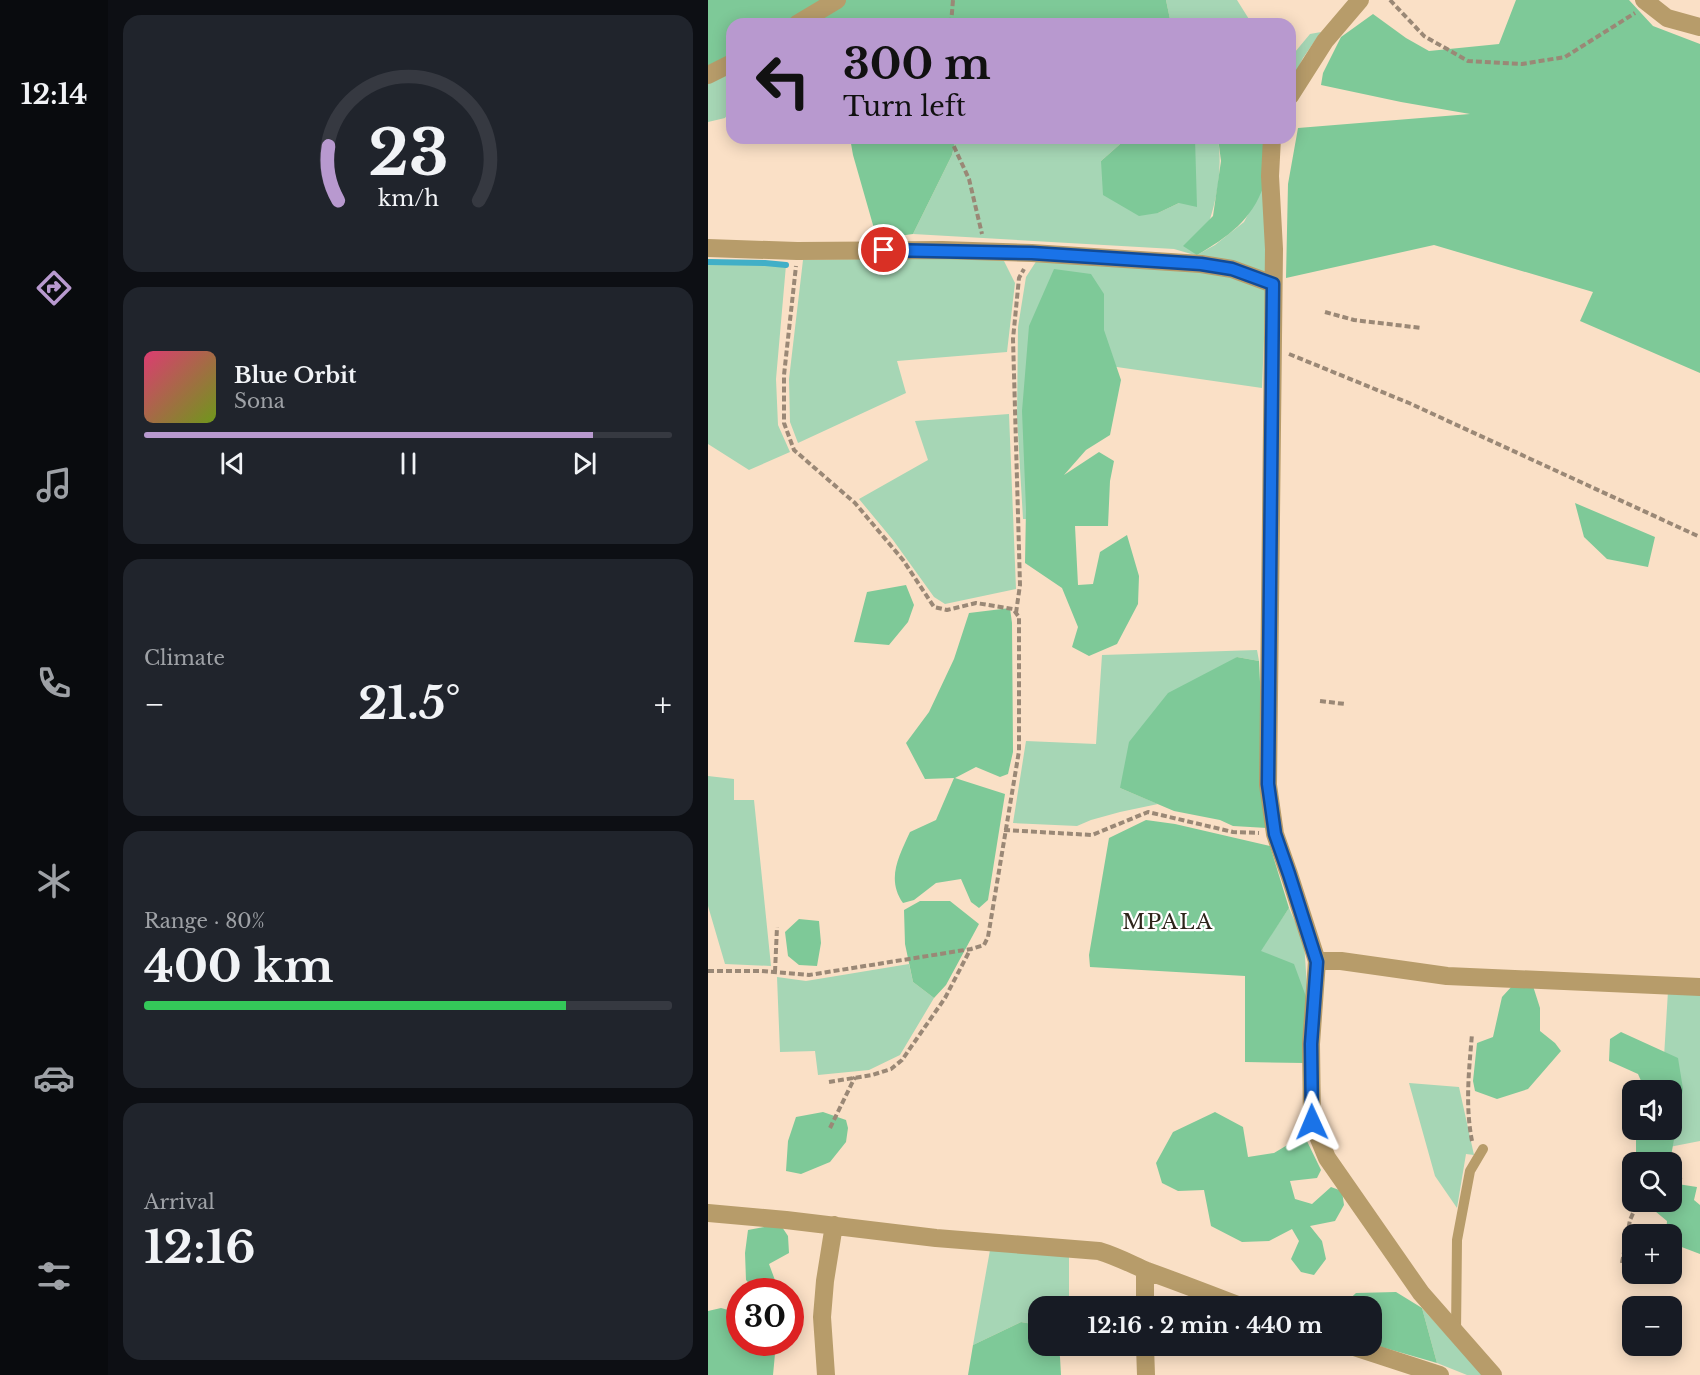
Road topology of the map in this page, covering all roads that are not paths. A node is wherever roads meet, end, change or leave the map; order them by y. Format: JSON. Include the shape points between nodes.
{"nodes":[{"id":1,"x":837,"y":0,"type":"edge"},
{"id":2,"x":1360,"y":0,"type":"edge"},
{"id":3,"x":1646,"y":3,"type":"edge"},
{"id":4,"x":807,"y":18,"type":"edge"},
{"id":5,"x":1698,"y":24,"type":"edge"},
{"id":6,"x":726,"y":66,"type":"edge"},
{"id":7,"x":708,"y":75,"type":"edge"},
{"id":8,"x":1296,"y":87,"type":"edge"},
{"id":9,"x":1272,"y":144,"type":"edge"},
{"id":10,"x":708,"y":248,"type":"edge"},
{"id":11,"x":1273,"y":284,"type":"junction"},
{"id":12,"x":1317,"y":962,"type":"junction"},
{"id":13,"x":1700,"y":987,"type":"edge"},
{"id":14,"x":1483,"y":1149,"type":"dead end"},
{"id":15,"x":708,"y":1213,"type":"edge"},
{"id":16,"x":834,"y":1225,"type":"junction"},
{"id":17,"x":1145,"y":1270,"type":"junction"},
{"id":18,"x":1145,"y":1296,"type":"edge"},
{"id":19,"x":1216,"y":1296,"type":"edge"},
{"id":20,"x":1456,"y":1333,"type":"junction"},
{"id":21,"x":1145,"y":1356,"type":"edge"},
{"id":22,"x":1382,"y":1356,"type":"edge"},
{"id":23,"x":826,"y":1375,"type":"edge"},
{"id":24,"x":1146,"y":1375,"type":"edge"},
{"id":25,"x":1440,"y":1375,"type":"edge"},
{"id":26,"x":1493,"y":1375,"type":"edge"}],
"edges":[{"from":1,"to":4,"type":"street"},
{"from":2,"to":8,"type":"street","via":[[1325,41]]},
{"from":3,"to":5,"type":"street","via":[[1667,18]]},
{"from":6,"to":7,"type":"street"},
{"from":9,"to":11,"type":"street"},
{"from":10,"to":11,"type":"street","via":[[1032,253],[1201,264],[1232,269]]},
{"from":11,"to":12,"type":"street","via":[[1268,784],[1275,834]]},
{"from":12,"to":13,"type":"street","via":[[1341,961],[1447,976]]},
{"from":12,"to":20,"type":"street","via":[[1311,1044],[1312,1122],[1333,1167],[1421,1293]]},
{"from":14,"to":20,"type":"lane","via":[[1470,1171],[1457,1240]]},
{"from":15,"to":16,"type":"street"},
{"from":16,"to":17,"type":"street","via":[[1099,1251]]},
{"from":16,"to":23,"type":"street","via":[[822,1317]]},
{"from":17,"to":18,"type":"street"},
{"from":17,"to":19,"type":"street"},
{"from":20,"to":26,"type":"street"},
{"from":21,"to":24,"type":"street"},
{"from":22,"to":25,"type":"street"}]}
